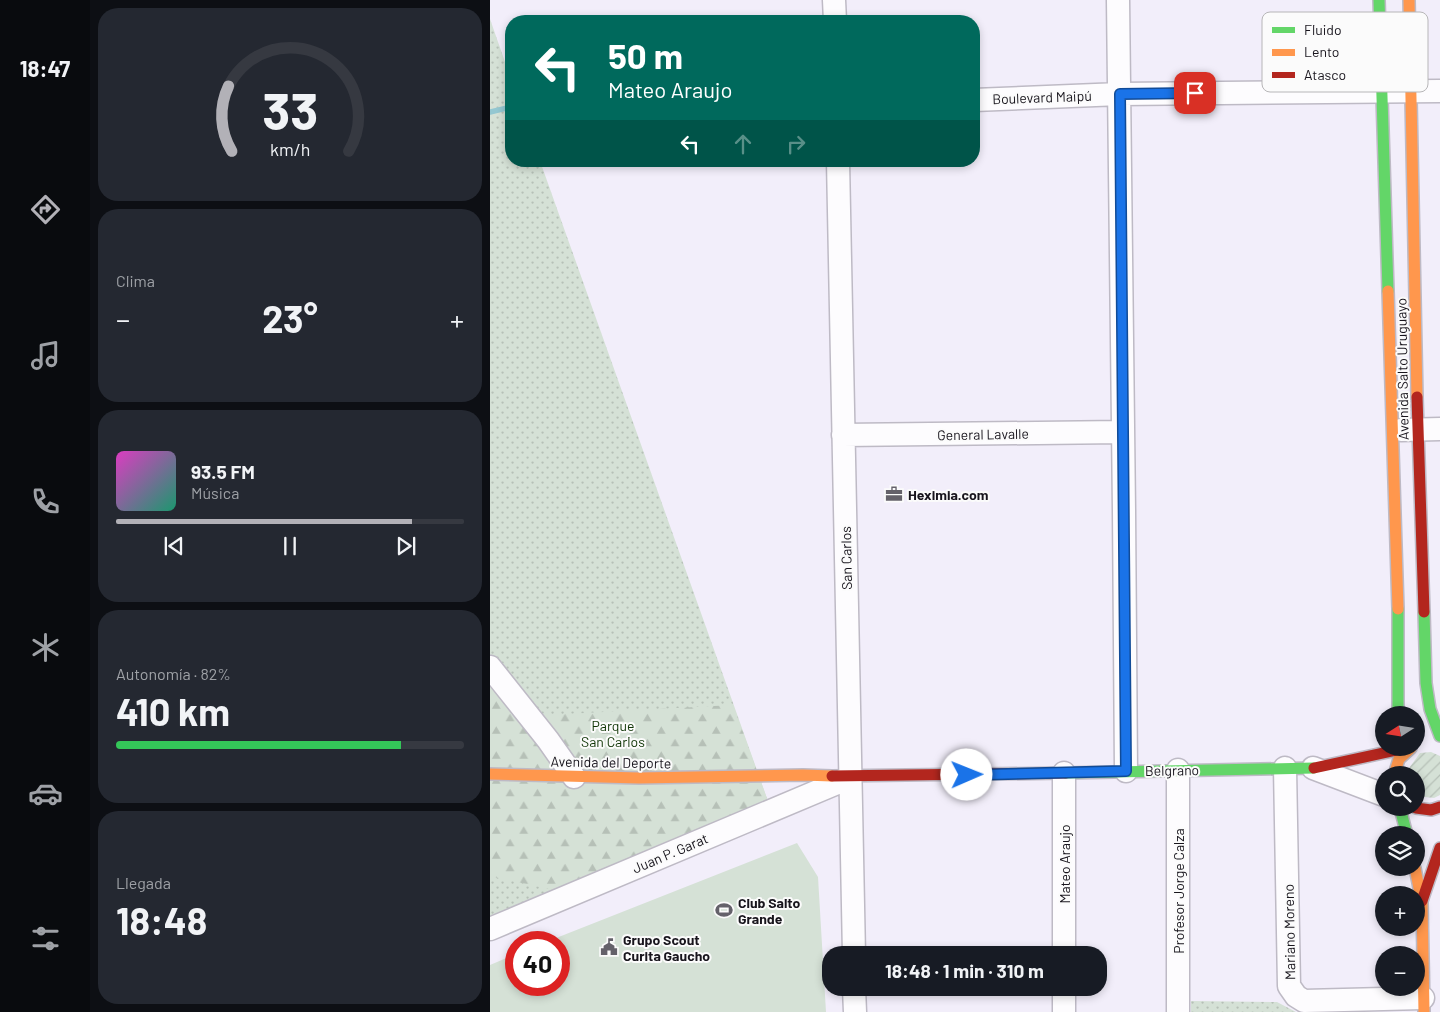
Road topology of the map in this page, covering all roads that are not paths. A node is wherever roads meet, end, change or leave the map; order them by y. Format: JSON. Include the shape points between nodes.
{"nodes":[{"id":1,"x":834,"y":0,"type":"edge"},
{"id":2,"x":1118,"y":0,"type":"edge"},
{"id":3,"x":835,"y":15,"type":"edge"},
{"id":4,"x":1295,"y":92,"type":"edge"},
{"id":5,"x":1382,"y":92,"type":"edge"},
{"id":6,"x":1411,"y":92,"type":"edge"},
{"id":7,"x":1120,"y":94,"type":"junction"},
{"id":8,"x":980,"y":100,"type":"edge"},
{"id":9,"x":838,"y":167,"type":"edge"},
{"id":10,"x":1429,"y":429,"type":"edge"},
{"id":11,"x":1392,"y":430,"type":"junction"},
{"id":12,"x":1122,"y":432,"type":"junction"},
{"id":13,"x":843,"y":435,"type":"junction"},
{"id":14,"x":490,"y":667,"type":"edge"},
{"id":15,"x":1398,"y":706,"type":"edge"},
{"id":16,"x":1440,"y":736,"type":"edge"},
{"id":17,"x":1375,"y":754,"type":"edge"},
{"id":18,"x":1285,"y":768,"type":"junction"},
{"id":19,"x":1313,"y":768,"type":"junction"},
{"id":20,"x":1178,"y":770,"type":"junction"},
{"id":21,"x":1126,"y":771,"type":"junction"},
{"id":22,"x":1064,"y":773,"type":"junction"},
{"id":23,"x":490,"y":774,"type":"edge"},
{"id":24,"x":574,"y":776,"type":"junction"},
{"id":25,"x":851,"y":777,"type":"junction"},
{"id":26,"x":1375,"y":792,"type":"edge"},
{"id":27,"x":1440,"y":807,"type":"edge"},
{"id":28,"x":1425,"y":809,"type":"edge"},
{"id":29,"x":1440,"y":848,"type":"edge"},
{"id":30,"x":1425,"y":894,"type":"edge"},
{"id":31,"x":490,"y":929,"type":"edge"},
{"id":32,"x":1422,"y":936,"type":"edge"},
{"id":33,"x":854,"y":946,"type":"edge"},
{"id":34,"x":1064,"y":946,"type":"edge"},
{"id":35,"x":854,"y":996,"type":"edge"},
{"id":36,"x":1064,"y":996,"type":"edge"},
{"id":37,"x":1423,"y":1005,"type":"edge"},
{"id":38,"x":855,"y":1012,"type":"edge"},
{"id":39,"x":1064,"y":1012,"type":"edge"},
{"id":40,"x":1178,"y":1012,"type":"edge"}],
"edges":[{"from":1,"to":3,"type":"street"},
{"from":2,"to":7,"type":"street"},
{"from":4,"to":7,"type":"street","name":"Boulevard Maipú"},
{"from":5,"to":11,"type":"main road","name":"Avenida Salto Uruguayo"},
{"from":6,"to":10,"type":"main road","name":"Avenida Salto Uruguayo"},
{"from":7,"to":8,"type":"street","name":"Boulevard Maipú"},
{"from":7,"to":12,"type":"street"},
{"from":9,"to":13,"type":"street","name":"San Carlos"},
{"from":10,"to":11,"type":"street"},
{"from":10,"to":16,"type":"main road","name":"Avenida Salto Uruguayo","via":[[1426,683],[1430,709]]},
{"from":11,"to":15,"type":"main road","name":"Avenida Salto Uruguayo"},
{"from":12,"to":13,"type":"street","name":"General Lavalle"},
{"from":12,"to":21,"type":"street"},
{"from":13,"to":25,"type":"street","name":"San Carlos"},
{"from":14,"to":24,"type":"street"},
{"from":17,"to":19,"type":"main road","name":"Belgrano"},
{"from":18,"to":19,"type":"main road","name":"Belgrano"},
{"from":18,"to":20,"type":"main road","name":"Belgrano"},
{"from":18,"to":37,"type":"street","name":"Mariano Moreno","via":[[1289,986],[1304,1001]]},
{"from":19,"to":26,"type":"street","name":"Belgrano"},
{"from":20,"to":21,"type":"main road","name":"Belgrano"},
{"from":20,"to":40,"type":"street","name":"Profesor Jorge Calza"},
{"from":21,"to":22,"type":"main road","name":"Belgrano"},
{"from":22,"to":25,"type":"main road","name":"Belgrano"},
{"from":22,"to":34,"type":"street","name":"Mateo Araujo"},
{"from":23,"to":24,"type":"main road","name":"Avenida del Deporte"},
{"from":24,"to":25,"type":"main road","name":"Avenida del Deporte"},
{"from":25,"to":31,"type":"street","name":"Juan P. Garat"},
{"from":25,"to":33,"type":"street","name":"San Carlos"},
{"from":27,"to":28,"type":"main road"},
{"from":29,"to":30,"type":"main road"},
{"from":32,"to":37,"type":"main road"},
{"from":35,"to":38,"type":"street"},
{"from":36,"to":39,"type":"street"}]}
